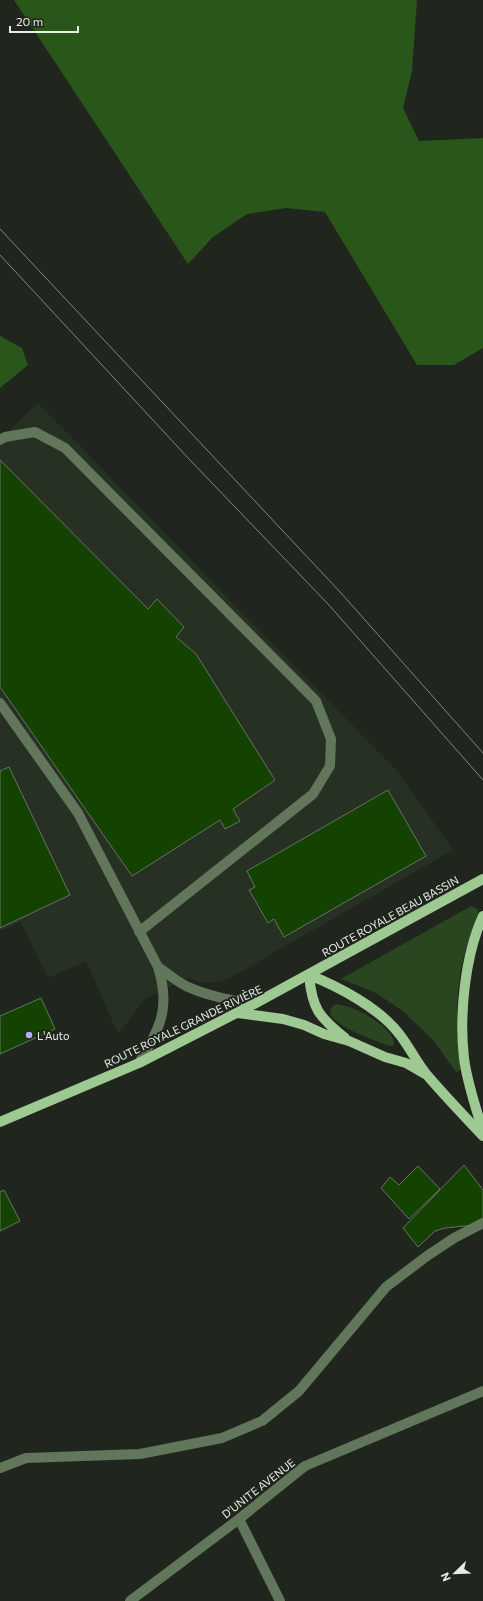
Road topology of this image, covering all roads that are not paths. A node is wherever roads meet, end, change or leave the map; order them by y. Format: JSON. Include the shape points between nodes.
{"nodes":[{"id":1,"x":0,"y":440,"type":"edge"},
{"id":2,"x":0,"y":703,"type":"edge"},
{"id":3,"x":483,"y":879,"type":"edge"},
{"id":4,"x":483,"y":916,"type":"edge"},
{"id":5,"x":140,"y":932,"type":"junction"},
{"id":6,"x":158,"y":967,"type":"junction"},
{"id":7,"x":308,"y":975,"type":"junction"},
{"id":8,"x":254,"y":1004,"type":"junction"},
{"id":9,"x":238,"y":1013,"type":"junction"},
{"id":10,"x":349,"y":1040,"type":"junction"},
{"id":11,"x":139,"y":1063,"type":"junction"},
{"id":12,"x":426,"y":1074,"type":"junction"},
{"id":13,"x":0,"y":1122,"type":"edge"},
{"id":14,"x":483,"y":1132,"type":"edge"},
{"id":15,"x":483,"y":1136,"type":"edge"},
{"id":16,"x":483,"y":1223,"type":"edge"},
{"id":17,"x":483,"y":1391,"type":"edge"},
{"id":18,"x":0,"y":1468,"type":"edge"},
{"id":19,"x":239,"y":1519,"type":"junction"},
{"id":20,"x":130,"y":1601,"type":"edge"},
{"id":21,"x":280,"y":1601,"type":"edge"}],
"edges":[{"from":1,"to":5,"type":"street","via":[[35,432],[65,448],[316,701],[331,739],[330,766],[313,794]]},
{"from":2,"to":5,"type":"street","via":[[78,813]]},
{"from":3,"to":7,"type":"main road","name":"ROUTE ROYALE BEAU BASSIN"},
{"from":4,"to":14,"type":"main road","via":[[463,998],[462,1026],[464,1058]]},
{"from":5,"to":6,"type":"street"},
{"from":6,"to":8,"type":"street","via":[[184,985],[200,992]]},
{"from":6,"to":11,"type":"street","via":[[164,993],[162,1014],[155,1035]]},
{"from":7,"to":8,"type":"main road","name":"ROUTE ROYALE GRANDE RIVIÈRE"},
{"from":7,"to":10,"type":"main road","via":[[312,997],[321,1017]]},
{"from":7,"to":12,"type":"main road","via":[[330,983],[384,1018],[399,1034]]},
{"from":8,"to":9,"type":"main road","name":"ROUTE ROYALE GRANDE RIVIÈRE"},
{"from":9,"to":10,"type":"main road","via":[[283,1019]]},
{"from":9,"to":11,"type":"main road","name":"ROUTE ROYALE GRANDE RIVIÈRE"},
{"from":10,"to":12,"type":"main road"},
{"from":11,"to":13,"type":"main road","name":"ROUTE ROYALE GRANDE RIVIÈRE"},
{"from":12,"to":15,"type":"main road"},
{"from":16,"to":18,"type":"street","via":[[454,1238],[386,1287],[299,1391],[262,1421],[222,1438],[140,1454],[26,1458]]},
{"from":17,"to":19,"type":"street","name":"D'UNITE AVENUE","via":[[305,1466]]},
{"from":19,"to":20,"type":"street","name":"D'UNITE AVENUE"},
{"from":19,"to":21,"type":"street"}]}
